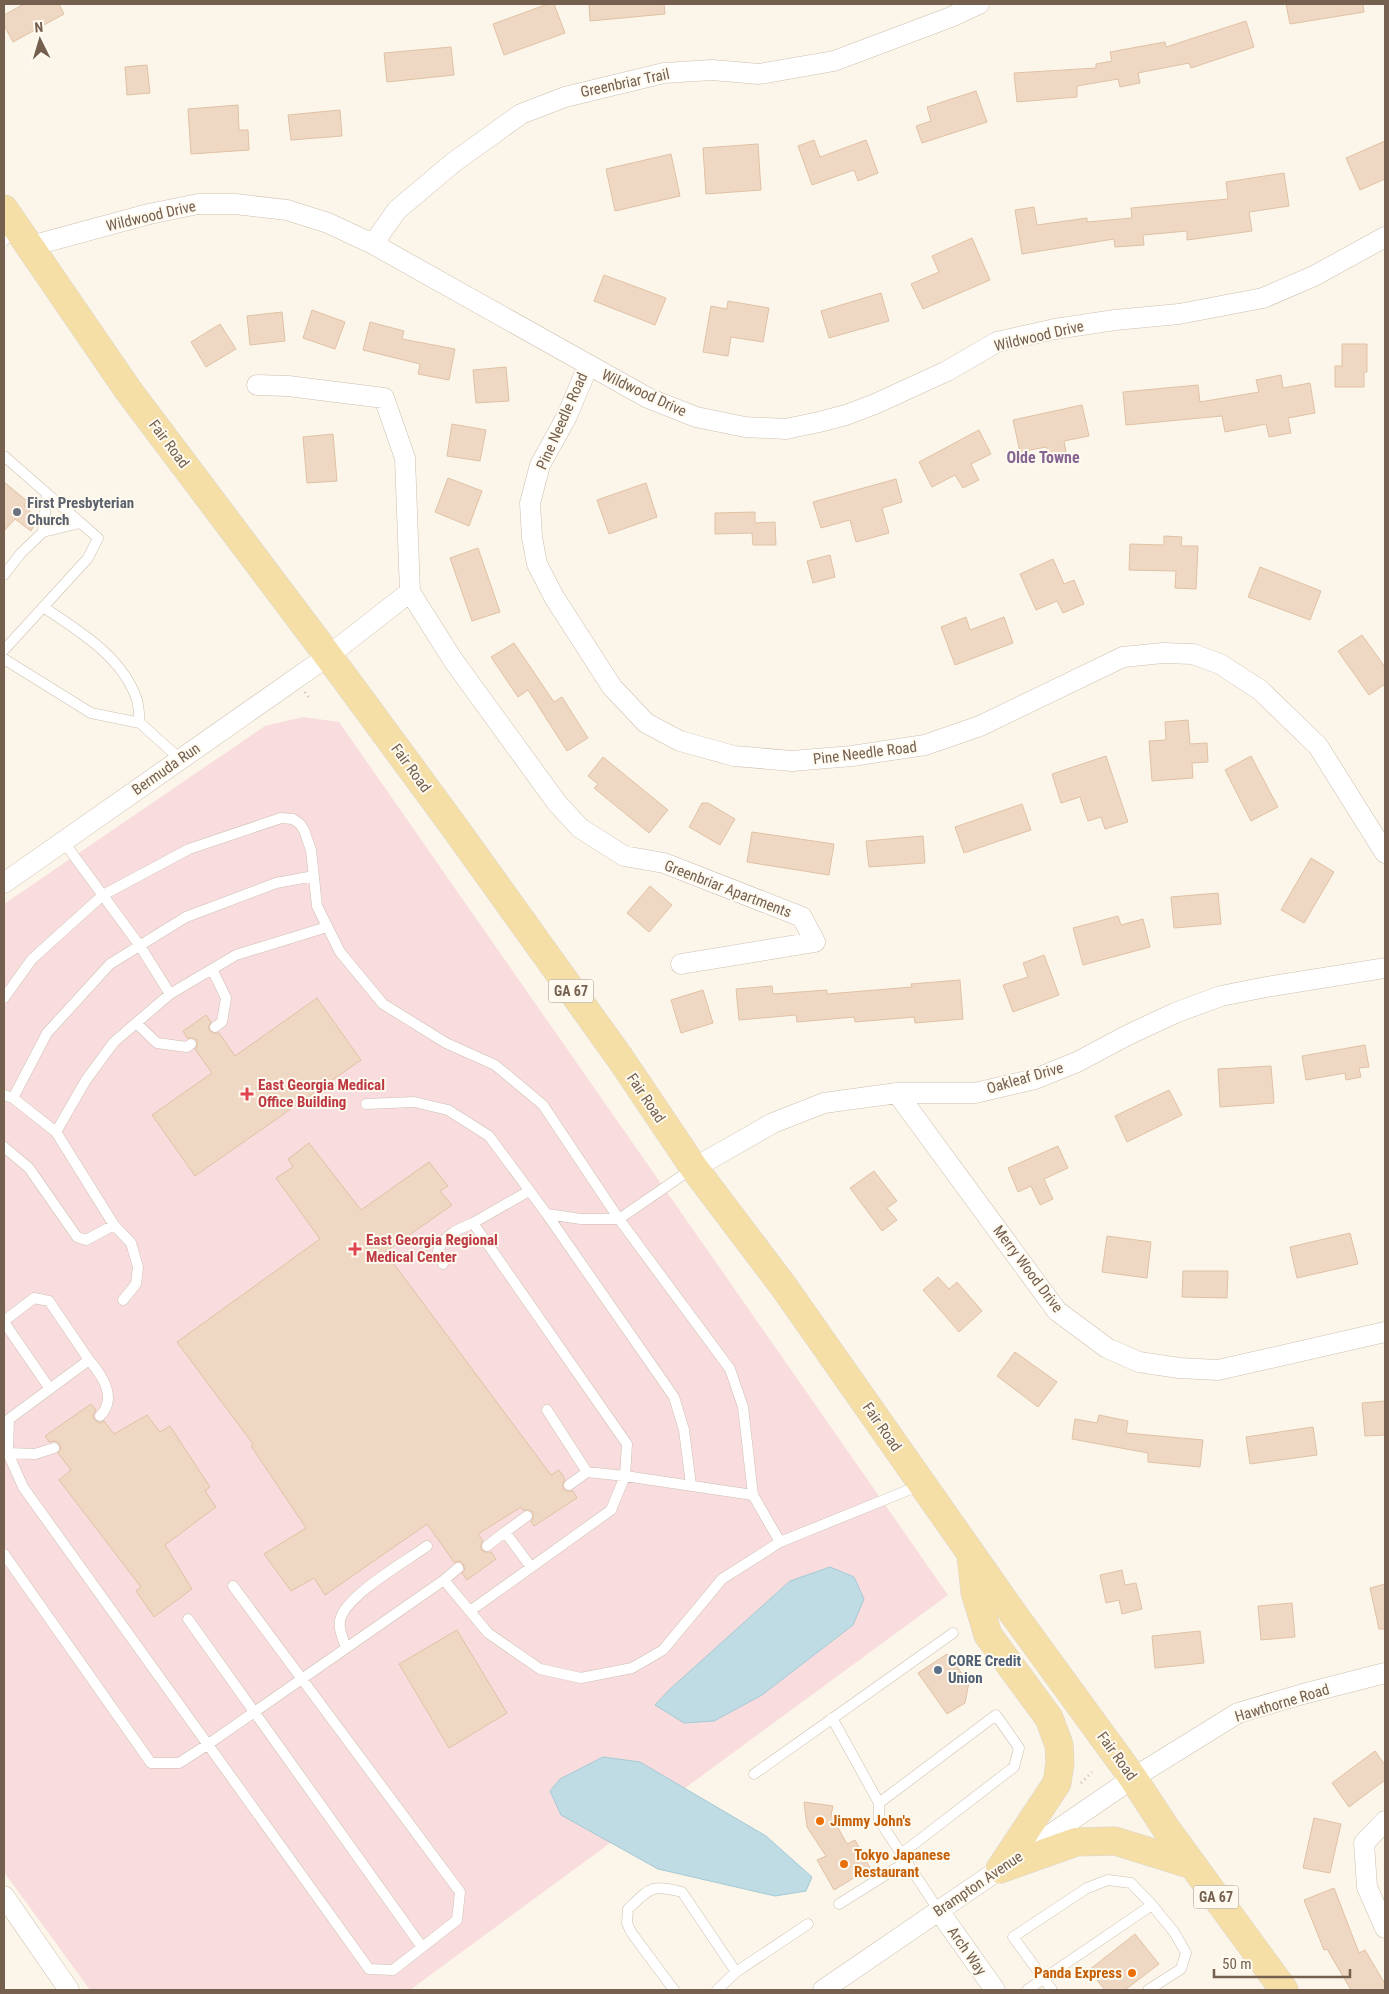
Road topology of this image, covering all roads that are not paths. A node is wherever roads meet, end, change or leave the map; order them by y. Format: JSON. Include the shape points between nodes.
{"nodes":[{"id":1,"x":980,"y":4,"type":"edge"},
{"id":2,"x":14,"y":231,"type":"edge"},
{"id":3,"x":1385,"y":238,"type":"edge"},
{"id":4,"x":373,"y":244,"type":"junction"},
{"id":5,"x":588,"y":366,"type":"junction"},
{"id":6,"x":257,"y":385,"type":"dead end"},
{"id":7,"x":4,"y":456,"type":"edge"},
{"id":8,"x":47,"y":494,"type":"junction"},
{"id":9,"x":80,"y":523,"type":"junction"},
{"id":10,"x":43,"y":532,"type":"junction"},
{"id":11,"x":4,"y":575,"type":"edge"},
{"id":12,"x":410,"y":592,"type":"junction"},
{"id":13,"x":43,"y":606,"type":"junction"},
{"id":14,"x":4,"y":650,"type":"edge"},
{"id":15,"x":328,"y":656,"type":"junction"},
{"id":16,"x":4,"y":660,"type":"edge"},
{"id":17,"x":140,"y":723,"type":"junction"},
{"id":18,"x":180,"y":759,"type":"junction"},
{"id":19,"x":63,"y":841,"type":"junction"},
{"id":20,"x":1385,"y":853,"type":"edge"},
{"id":21,"x":314,"y":876,"type":"junction"},
{"id":22,"x":4,"y":883,"type":"edge"},
{"id":23,"x":102,"y":895,"type":"junction"},
{"id":24,"x":328,"y":927,"type":"junction"},
{"id":25,"x":140,"y":946,"type":"junction"},
{"id":26,"x":681,"y":964,"type":"dead end"},
{"id":27,"x":1385,"y":968,"type":"edge"},
{"id":28,"x":212,"y":969,"type":"junction"},
{"id":29,"x":170,"y":994,"type":"junction"},
{"id":30,"x":4,"y":998,"type":"edge"},
{"id":31,"x":136,"y":1023,"type":"junction"},
{"id":32,"x":215,"y":1028,"type":"dead end"},
{"id":33,"x":191,"y":1044,"type":"dead end"},
{"id":34,"x":896,"y":1093,"type":"junction"},
{"id":35,"x":8,"y":1096,"type":"edge"},
{"id":36,"x":366,"y":1104,"type":"dead end"},
{"id":37,"x":56,"y":1132,"type":"junction"},
{"id":38,"x":4,"y":1148,"type":"edge"},
{"id":39,"x":694,"y":1168,"type":"junction"},
{"id":40,"x":529,"y":1191,"type":"junction"},
{"id":41,"x":547,"y":1214,"type":"junction"},
{"id":42,"x":619,"y":1219,"type":"junction"},
{"id":43,"x":473,"y":1223,"type":"junction"},
{"id":44,"x":114,"y":1225,"type":"junction"},
{"id":45,"x":443,"y":1264,"type":"dead end"},
{"id":46,"x":123,"y":1300,"type":"dead end"},
{"id":47,"x":4,"y":1321,"type":"edge"},
{"id":48,"x":1385,"y":1332,"type":"edge"},
{"id":49,"x":89,"y":1360,"type":"junction"},
{"id":50,"x":50,"y":1389,"type":"junction"},
{"id":51,"x":548,"y":1410,"type":"dead end"},
{"id":52,"x":6,"y":1415,"type":"edge"},
{"id":53,"x":100,"y":1416,"type":"dead end"},
{"id":54,"x":54,"y":1448,"type":"dead end"},
{"id":55,"x":6,"y":1453,"type":"edge"},
{"id":56,"x":587,"y":1472,"type":"junction"},
{"id":57,"x":625,"y":1476,"type":"junction"},
{"id":58,"x":922,"y":1484,"type":"junction"},
{"id":59,"x":569,"y":1485,"type":"dead end"},
{"id":60,"x":691,"y":1486,"type":"junction"},
{"id":61,"x":753,"y":1494,"type":"junction"},
{"id":62,"x":527,"y":1516,"type":"dead end"},
{"id":63,"x":505,"y":1532,"type":"junction"},
{"id":64,"x":780,"y":1542,"type":"junction"},
{"id":65,"x":427,"y":1546,"type":"dead end"},
{"id":66,"x":487,"y":1546,"type":"dead end"},
{"id":67,"x":4,"y":1554,"type":"edge"},
{"id":68,"x":971,"y":1554,"type":"junction"},
{"id":69,"x":531,"y":1567,"type":"junction"},
{"id":70,"x":458,"y":1568,"type":"dead end"},
{"id":71,"x":444,"y":1580,"type":"junction"},
{"id":72,"x":233,"y":1586,"type":"dead end"},
{"id":73,"x":470,"y":1611,"type":"junction"},
{"id":74,"x":188,"y":1619,"type":"dead end"},
{"id":75,"x":953,"y":1633,"type":"dead end"},
{"id":76,"x":346,"y":1648,"type":"junction"},
{"id":77,"x":1385,"y":1673,"type":"edge"},
{"id":78,"x":301,"y":1678,"type":"junction"},
{"id":79,"x":254,"y":1711,"type":"junction"},
{"id":80,"x":832,"y":1718,"type":"junction"},
{"id":81,"x":208,"y":1745,"type":"junction"},
{"id":82,"x":754,"y":1774,"type":"dead end"},
{"id":83,"x":1133,"y":1778,"type":"junction"},
{"id":84,"x":879,"y":1802,"type":"junction"},
{"id":85,"x":1385,"y":1820,"type":"edge"},
{"id":86,"x":904,"y":1858,"type":"junction"},
{"id":87,"x":1192,"y":1864,"type":"junction"},
{"id":88,"x":1000,"y":1869,"type":"junction"},
{"id":89,"x":4,"y":1896,"type":"edge"},
{"id":90,"x":839,"y":1904,"type":"dead end"},
{"id":91,"x":1152,"y":1905,"type":"junction"},
{"id":92,"x":939,"y":1911,"type":"junction"},
{"id":93,"x":808,"y":1924,"type":"dead end"},
{"id":94,"x":1385,"y":1928,"type":"edge"},
{"id":95,"x":422,"y":1947,"type":"junction"},
{"id":96,"x":736,"y":1972,"type":"junction"},
{"id":97,"x":1043,"y":1979,"type":"junction"},
{"id":98,"x":69,"y":1990,"type":"edge"},
{"id":99,"x":674,"y":1990,"type":"edge"},
{"id":100,"x":717,"y":1990,"type":"edge"},
{"id":101,"x":823,"y":1990,"type":"edge"},
{"id":102,"x":995,"y":1990,"type":"edge"},
{"id":103,"x":1027,"y":1990,"type":"edge"},
{"id":104,"x":1052,"y":1990,"type":"edge"},
{"id":105,"x":1148,"y":1990,"type":"edge"},
{"id":106,"x":1284,"y":1990,"type":"edge"}],
"edges":[{"from":1,"to":4,"type":"street","name":"Greenbriar Trail","via":[[834,61],[759,74],[712,70],[664,73],[565,97],[521,114],[469,150],[397,210]]},
{"from":2,"to":4,"type":"street","name":"Wildwood Drive","via":[[149,214],[198,204],[236,204],[287,210],[328,223]]},
{"from":2,"to":15,"type":"main road","name":"Fair Road","number":"GA 67","via":[[128,390]]},
{"from":3,"to":5,"type":"street","name":"Wildwood Drive","via":[[1314,276],[1263,298],[1179,314],[1055,329],[997,342],[947,371],[875,404],[846,415],[786,429],[745,427],[696,417],[648,398]]},
{"from":4,"to":5,"type":"street","name":"Wildwood Drive"},
{"from":5,"to":20,"type":"street","name":"Pine Needle Road","via":[[566,418],[540,465],[530,503],[532,537],[537,564],[554,597],[612,687],[646,723],[680,741],[734,756],[792,761],[852,756],[926,745],[980,726],[1124,657],[1193,654],[1220,664],[1260,690],[1318,746]]},
{"from":6,"to":12,"type":"street","via":[[384,398],[405,458]]},
{"from":7,"to":8,"type":"lane"},
{"from":8,"to":9,"type":"lane"},
{"from":8,"to":10,"type":"lane"},
{"from":9,"to":10,"type":"lane"},
{"from":9,"to":13,"type":"lane","via":[[98,538],[88,558]]},
{"from":10,"to":11,"type":"lane"},
{"from":12,"to":15,"type":"street","name":"Bermuda Run"},
{"from":12,"to":26,"type":"street","name":"Greenbriar Apartments","via":[[452,660],[557,803],[580,828],[624,856],[664,863],[802,917],[815,942]]},
{"from":13,"to":14,"type":"lane"},
{"from":13,"to":17,"type":"lane","via":[[119,665],[137,700]]},
{"from":15,"to":18,"type":"street","name":"Bermuda Run"},
{"from":15,"to":39,"type":"main road","name":"Fair Road","number":"GA 67","via":[[620,1058]]},
{"from":16,"to":17,"type":"lane","via":[[91,713]]},
{"from":17,"to":18,"type":"lane"},
{"from":18,"to":19,"type":"street","name":"Bermuda Run"},
{"from":19,"to":22,"type":"street","name":"Bermuda Run"},
{"from":19,"to":23,"type":"lane"},
{"from":21,"to":23,"type":"lane","via":[[311,850],[300,824],[293,819],[281,818],[189,849]]},
{"from":21,"to":24,"type":"lane","via":[[317,906]]},
{"from":21,"to":25,"type":"lane","via":[[276,883],[186,917]]},
{"from":23,"to":25,"type":"lane"},
{"from":23,"to":30,"type":"lane","via":[[32,958]]},
{"from":24,"to":28,"type":"lane","via":[[236,955]]},
{"from":24,"to":42,"type":"lane","via":[[340,952],[383,1004],[446,1043],[495,1065],[543,1105]]},
{"from":25,"to":29,"type":"lane"},
{"from":25,"to":35,"type":"lane","via":[[110,964],[48,1033]]},
{"from":27,"to":34,"type":"street","name":"Oakleaf Drive","via":[[1220,996],[1175,1013],[1077,1062],[1035,1079],[975,1093]]},
{"from":28,"to":29,"type":"lane"},
{"from":28,"to":32,"type":"lane","via":[[226,998],[222,1022]]},
{"from":29,"to":31,"type":"lane"},
{"from":31,"to":33,"type":"lane","via":[[157,1043],[187,1048]]},
{"from":31,"to":37,"type":"lane","via":[[114,1042],[86,1080]]},
{"from":34,"to":39,"type":"street","name":"Oakleaf Drive","via":[[824,1103],[772,1123]]},
{"from":34,"to":48,"type":"street","name":"Merry Wood Drive","via":[[1058,1311],[1107,1348],[1139,1362],[1218,1370]]},
{"from":35,"to":37,"type":"lane"},
{"from":36,"to":40,"type":"lane","via":[[414,1102],[448,1110],[489,1136]]},
{"from":37,"to":44,"type":"lane"},
{"from":38,"to":44,"type":"lane","via":[[29,1168],[77,1237],[90,1239]]},
{"from":39,"to":42,"type":"lane"},
{"from":39,"to":58,"type":"main road","name":"Fair Road","number":"GA 67","via":[[784,1287]]},
{"from":40,"to":41,"type":"lane"},
{"from":40,"to":43,"type":"lane"},
{"from":41,"to":42,"type":"lane","via":[[581,1219]]},
{"from":41,"to":60,"type":"lane","via":[[674,1397],[684,1430]]},
{"from":42,"to":61,"type":"lane","via":[[730,1369],[743,1407]]},
{"from":43,"to":45,"type":"lane","via":[[446,1237],[438,1251]]},
{"from":43,"to":57,"type":"lane","via":[[627,1444]]},
{"from":44,"to":46,"type":"lane","via":[[131,1243],[138,1267],[136,1284]]},
{"from":47,"to":49,"type":"lane","via":[[34,1298],[49,1301]]},
{"from":47,"to":50,"type":"lane"},
{"from":49,"to":50,"type":"lane"},
{"from":49,"to":53,"type":"lane","via":[[104,1380],[107,1403]]},
{"from":50,"to":52,"type":"lane"},
{"from":51,"to":56,"type":"lane"},
{"from":52,"to":55,"type":"lane"},
{"from":54,"to":55,"type":"lane","via":[[35,1454]]},
{"from":55,"to":81,"type":"lane","via":[[23,1487]]},
{"from":56,"to":57,"type":"lane"},
{"from":56,"to":59,"type":"lane"},
{"from":57,"to":60,"type":"lane"},
{"from":57,"to":69,"type":"lane","via":[[611,1510]]},
{"from":58,"to":64,"type":"lane"},
{"from":58,"to":68,"type":"main road","name":"Fair Road","number":"GA 67"},
{"from":60,"to":61,"type":"lane"},
{"from":61,"to":64,"type":"lane"},
{"from":62,"to":63,"type":"lane"},
{"from":63,"to":66,"type":"lane"},
{"from":63,"to":69,"type":"lane"},
{"from":64,"to":73,"type":"lane","via":[[722,1578],[663,1650],[632,1668],[581,1678],[540,1669],[488,1633]]},
{"from":65,"to":76,"type":"lane","via":[[348,1605],[340,1619],[340,1632]]},
{"from":67,"to":81,"type":"lane","via":[[151,1763],[179,1763]]},
{"from":68,"to":83,"type":"main road","name":"Fair Road","number":"GA 67"},
{"from":68,"to":88,"type":"main road","via":[[974,1592],[988,1635],[1049,1718],[1059,1745],[1057,1783]]},
{"from":69,"to":73,"type":"lane"},
{"from":70,"to":71,"type":"lane"},
{"from":71,"to":73,"type":"lane"},
{"from":71,"to":76,"type":"lane"},
{"from":72,"to":78,"type":"lane"},
{"from":74,"to":79,"type":"lane"},
{"from":75,"to":80,"type":"lane"},
{"from":76,"to":78,"type":"lane"},
{"from":77,"to":83,"type":"street","name":"Hawthorne Road","via":[[1238,1714]]},
{"from":78,"to":79,"type":"lane"},
{"from":78,"to":95,"type":"lane","via":[[460,1892],[457,1920]]},
{"from":79,"to":81,"type":"lane"},
{"from":79,"to":95,"type":"lane"},
{"from":80,"to":82,"type":"lane"},
{"from":80,"to":84,"type":"lane"},
{"from":81,"to":95,"type":"lane","via":[[369,1969],[393,1970]]},
{"from":83,"to":87,"type":"main road","name":"Fair Road","number":"GA 67"},
{"from":83,"to":88,"type":"street","name":"Brampton Avenue"},
{"from":84,"to":86,"type":"lane","via":[[879,1820]]},
{"from":84,"to":86,"type":"lane","via":[[996,1715],[1019,1748],[1014,1767]]},
{"from":85,"to":94,"type":"street","via":[[1364,1843],[1367,1887]]},
{"from":86,"to":90,"type":"lane"},
{"from":86,"to":92,"type":"lane"},
{"from":87,"to":88,"type":"main road","via":[[1115,1841],[1076,1842]]},
{"from":87,"to":106,"type":"main road","name":"Fair Road","number":"GA 67"},
{"from":88,"to":92,"type":"street","name":"Brampton Avenue"},
{"from":89,"to":98,"type":"street"},
{"from":91,"to":97,"type":"lane"},
{"from":91,"to":97,"type":"lane","via":[[1131,1883],[1108,1880],[1087,1888],[1013,1937]]},
{"from":91,"to":105,"type":"lane","via":[[1186,1953],[1181,1969]]},
{"from":92,"to":101,"type":"street","name":"Brampton Avenue"},
{"from":92,"to":102,"type":"street","name":"Arch Way"},
{"from":93,"to":96,"type":"lane"},
{"from":96,"to":99,"type":"lane","via":[[682,1892],[663,1887],[648,1889],[628,1909],[627,1923]]},
{"from":96,"to":100,"type":"lane"},
{"from":97,"to":103,"type":"lane"},
{"from":97,"to":104,"type":"lane"}]}
